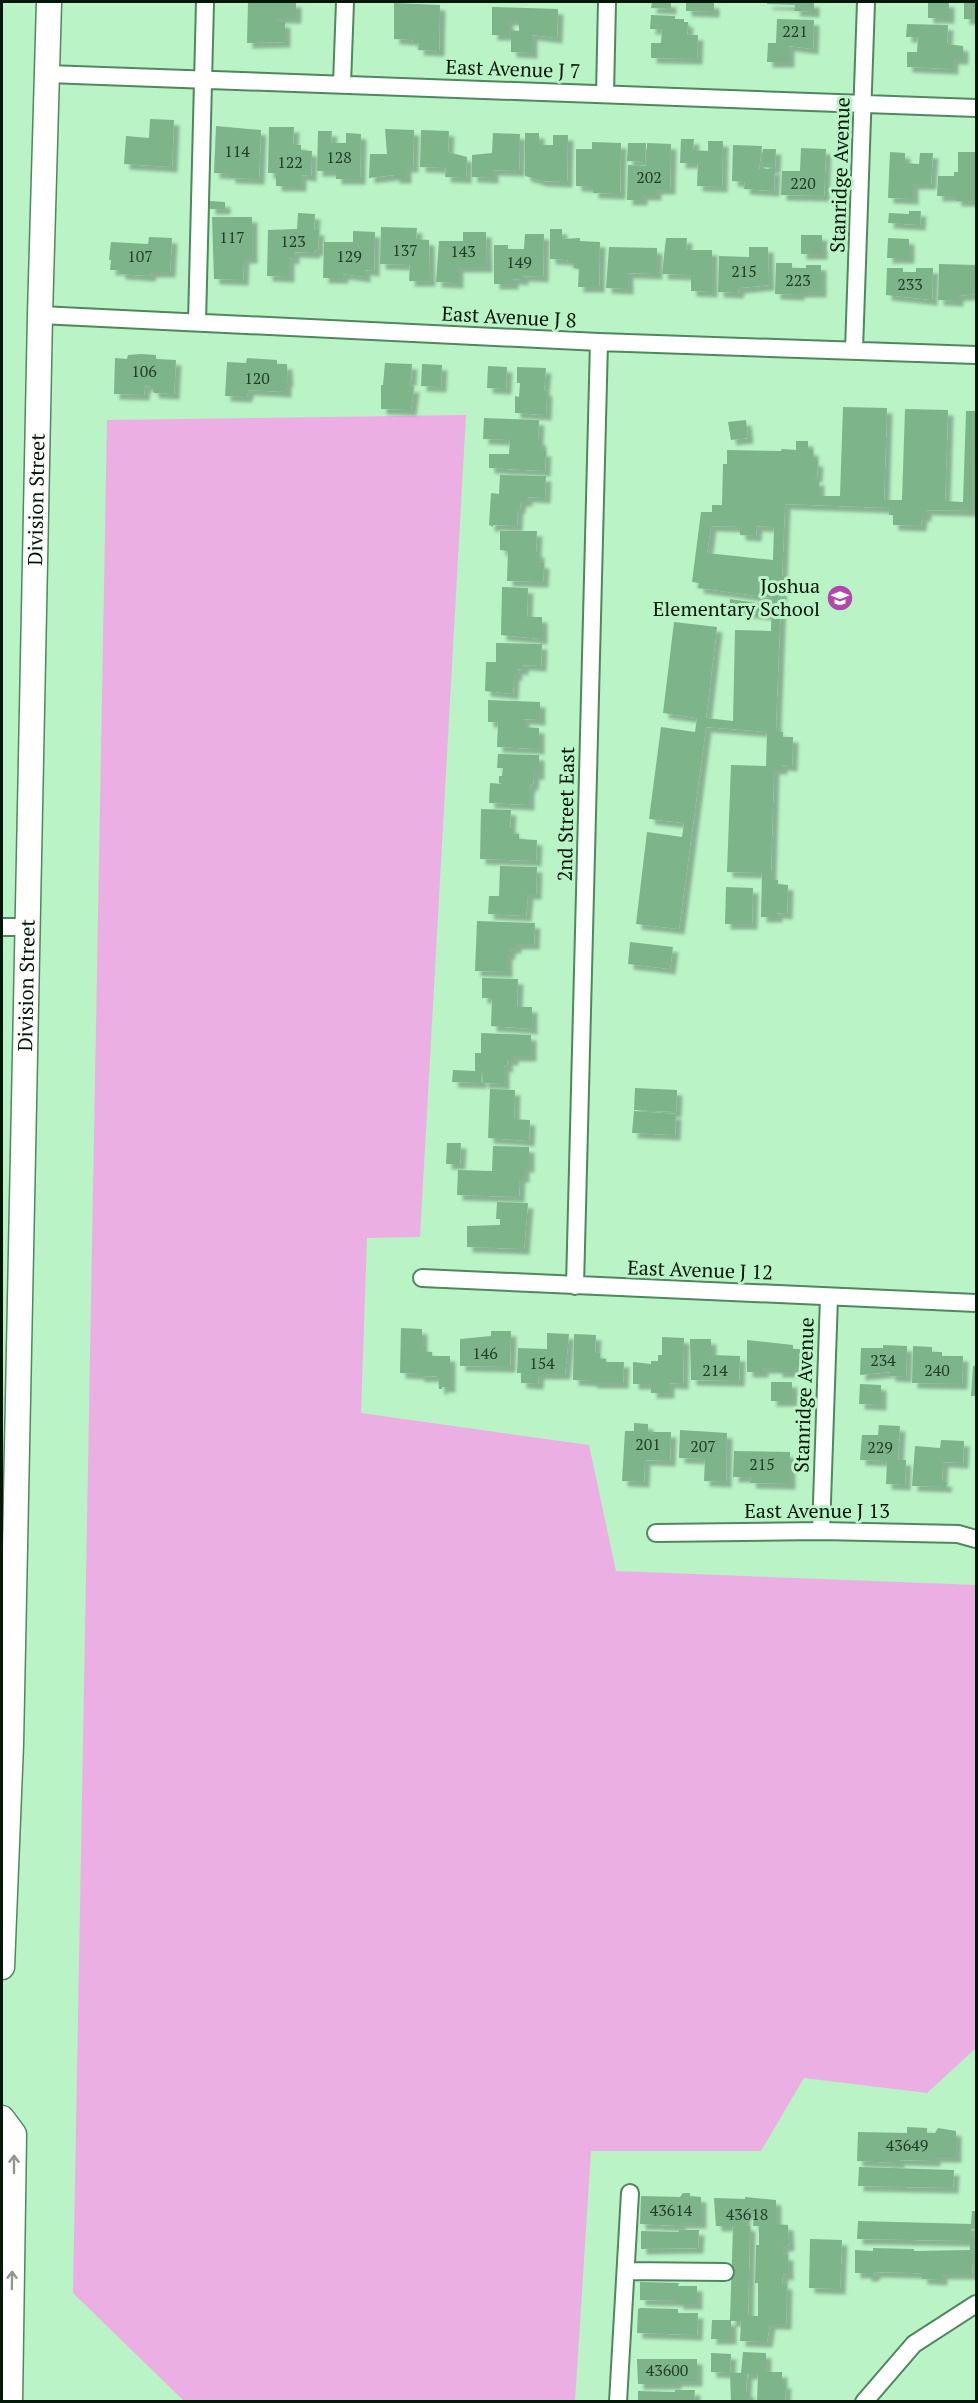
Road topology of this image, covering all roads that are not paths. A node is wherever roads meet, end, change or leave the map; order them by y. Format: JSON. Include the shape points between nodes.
{"nodes":[{"id":1,"x":49,"y":2,"type":"edge"},
{"id":2,"x":205,"y":2,"type":"edge"},
{"id":3,"x":345,"y":2,"type":"edge"},
{"id":4,"x":607,"y":2,"type":"edge"},
{"id":5,"x":866,"y":2,"type":"edge"},
{"id":6,"x":48,"y":74,"type":"junction"},
{"id":7,"x":203,"y":79,"type":"junction"},
{"id":8,"x":342,"y":84,"type":"junction"},
{"id":9,"x":605,"y":94,"type":"junction"},
{"id":10,"x":864,"y":104,"type":"junction"},
{"id":11,"x":976,"y":108,"type":"edge"},
{"id":12,"x":40,"y":315,"type":"junction"},
{"id":13,"x":197,"y":322,"type":"junction"},
{"id":14,"x":599,"y":342,"type":"junction"},
{"id":15,"x":854,"y":350,"type":"junction"},
{"id":16,"x":976,"y":355,"type":"edge"},
{"id":17,"x":2,"y":927,"type":"edge"},
{"id":18,"x":28,"y":927,"type":"junction"},
{"id":19,"x":422,"y":1278,"type":"dead end"},
{"id":20,"x":575,"y":1286,"type":"junction"},
{"id":21,"x":829,"y":1297,"type":"junction"},
{"id":22,"x":976,"y":1303,"type":"edge"},
{"id":23,"x":821,"y":1531,"type":"junction"},
{"id":24,"x":656,"y":1533,"type":"dead end"},
{"id":25,"x":976,"y":1539,"type":"edge"},
{"id":26,"x":2,"y":1967,"type":"edge"},
{"id":27,"x":2,"y":2118,"type":"edge"},
{"id":28,"x":630,"y":2193,"type":"dead end"},
{"id":29,"x":626,"y":2271,"type":"junction"},
{"id":30,"x":725,"y":2272,"type":"dead end"},
{"id":31,"x":976,"y":2304,"type":"edge"},
{"id":32,"x":10,"y":2402,"type":"edge"},
{"id":33,"x":618,"y":2402,"type":"edge"},
{"id":34,"x":864,"y":2402,"type":"edge"}],
"edges":[{"from":1,"to":6,"type":"main road","name":"Division Street"},
{"from":2,"to":7,"type":"street"},
{"from":3,"to":8,"type":"street"},
{"from":4,"to":9,"type":"street"},
{"from":5,"to":10,"type":"street","name":"Stanridge Avenue"},
{"from":6,"to":7,"type":"street","name":"East Avenue J 7"},
{"from":6,"to":12,"type":"main road","name":"Division Street"},
{"from":7,"to":8,"type":"street","name":"East Avenue J 7"},
{"from":7,"to":13,"type":"street"},
{"from":8,"to":9,"type":"street","name":"East Avenue J 7"},
{"from":9,"to":10,"type":"street","name":"East Avenue J 7"},
{"from":10,"to":11,"type":"street","name":"East Avenue J 7"},
{"from":10,"to":15,"type":"street","name":"Stanridge Avenue"},
{"from":12,"to":13,"type":"street","name":"East Avenue J 8"},
{"from":12,"to":18,"type":"main road","name":"Division Street"},
{"from":13,"to":14,"type":"street","name":"East Avenue J 8"},
{"from":14,"to":15,"type":"street","name":"East Avenue J 8"},
{"from":14,"to":20,"type":"street","name":"2nd Street East"},
{"from":15,"to":16,"type":"street","name":"East Avenue J 8"},
{"from":17,"to":18,"type":"street"},
{"from":18,"to":26,"type":"main road","name":"Division Street","via":[[11,1732]]},
{"from":19,"to":20,"type":"street","name":"East Avenue J 12"},
{"from":20,"to":21,"type":"street","name":"East Avenue J 12"},
{"from":21,"to":22,"type":"street","name":"East Avenue J 12"},
{"from":21,"to":23,"type":"street","name":"Stanridge Avenue"},
{"from":23,"to":24,"type":"street","name":"East Avenue J 13"},
{"from":23,"to":25,"type":"street","name":"East Avenue J 13","via":[[958,1534]]},
{"from":32,"to":27,"type":"main road","one_way":true,"via":[[14,2134]]},
{"from":28,"to":29,"type":"street"},
{"from":29,"to":30,"type":"street"},
{"from":29,"to":33,"type":"street"},
{"from":31,"to":34,"type":"street","via":[[914,2344]]}]}
